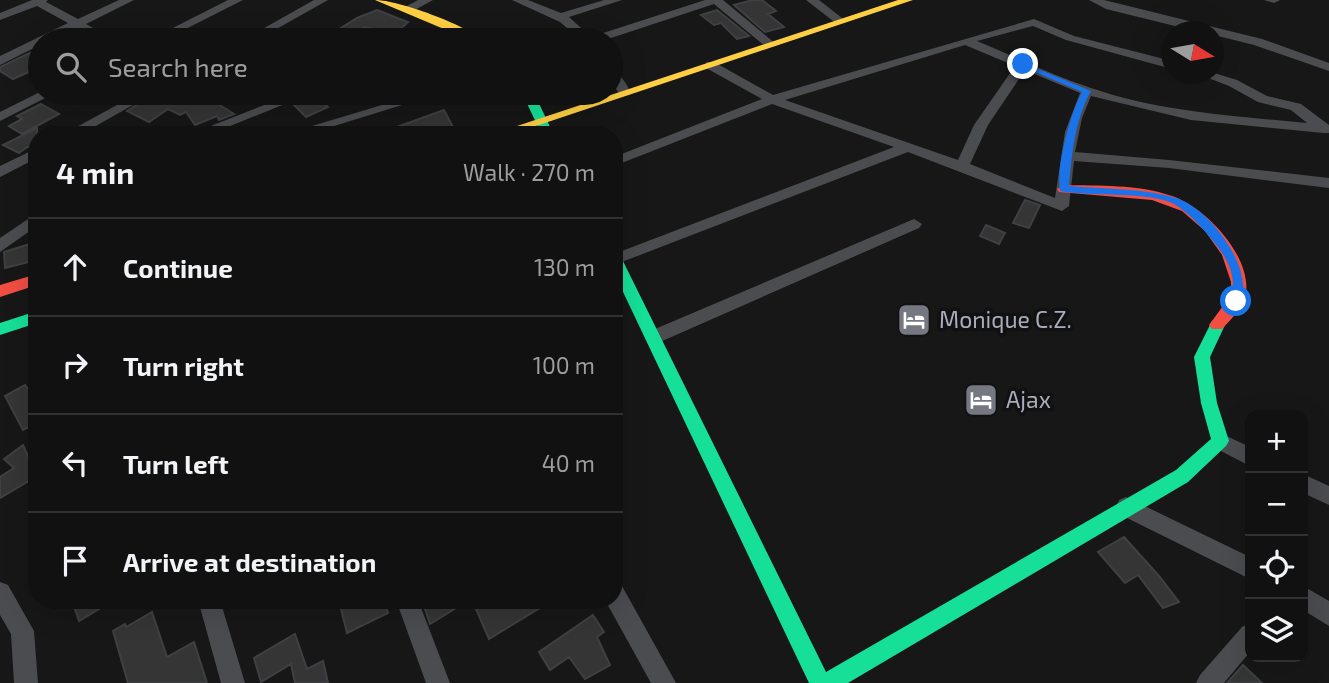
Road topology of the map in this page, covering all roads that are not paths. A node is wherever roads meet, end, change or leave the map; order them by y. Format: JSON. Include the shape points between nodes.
{"nodes":[{"id":1,"x":128,"y":0,"type":"edge"},
{"id":2,"x":237,"y":0,"type":"edge"},
{"id":3,"x":323,"y":0,"type":"edge"},
{"id":4,"x":380,"y":0,"type":"edge"},
{"id":5,"x":427,"y":0,"type":"edge"},
{"id":6,"x":518,"y":0,"type":"edge"},
{"id":7,"x":616,"y":0,"type":"edge"},
{"id":8,"x":716,"y":0,"type":"edge"},
{"id":9,"x":812,"y":0,"type":"edge"},
{"id":10,"x":908,"y":0,"type":"edge"},
{"id":11,"x":1095,"y":0,"type":"edge"},
{"id":12,"x":40,"y":1,"type":"edge"},
{"id":13,"x":408,"y":9,"type":"junction"},
{"id":14,"x":562,"y":16,"type":"junction"},
{"id":15,"x":0,"y":17,"type":"edge"},
{"id":16,"x":841,"y":22,"type":"junction"},
{"id":17,"x":74,"y":23,"type":"junction"},
{"id":18,"x":451,"y":27,"type":"edge"},
{"id":19,"x":64,"y":28,"type":"edge"},
{"id":20,"x":84,"y":28,"type":"edge"},
{"id":21,"x":180,"y":28,"type":"edge"},
{"id":22,"x":271,"y":28,"type":"edge"},
{"id":23,"x":578,"y":28,"type":"edge"},
{"id":24,"x":623,"y":30,"type":"edge"},
{"id":25,"x":966,"y":41,"type":"junction"},
{"id":26,"x":770,"y":44,"type":"junction"},
{"id":27,"x":28,"y":47,"type":"edge"},
{"id":28,"x":0,"y":61,"type":"edge"},
{"id":29,"x":1161,"y":62,"type":"edge"},
{"id":30,"x":1023,"y":64,"type":"junction"},
{"id":31,"x":710,"y":65,"type":"junction"},
{"id":32,"x":1329,"y":67,"type":"edge"},
{"id":33,"x":1224,"y":80,"type":"edge"},
{"id":34,"x":623,"y":89,"type":"edge"},
{"id":35,"x":1087,"y":91,"type":"junction"},
{"id":36,"x":625,"y":92,"type":"joint"},
{"id":37,"x":772,"y":100,"type":"junction"},
{"id":38,"x":28,"y":103,"type":"edge"},
{"id":39,"x":125,"y":105,"type":"edge"},
{"id":40,"x":263,"y":105,"type":"edge"},
{"id":41,"x":393,"y":105,"type":"edge"},
{"id":42,"x":533,"y":105,"type":"edge"},
{"id":43,"x":596,"y":105,"type":"edge"},
{"id":44,"x":0,"y":117,"type":"edge"},
{"id":45,"x":86,"y":126,"type":"edge"},
{"id":46,"x":215,"y":126,"type":"edge"},
{"id":47,"x":320,"y":126,"type":"edge"},
{"id":48,"x":543,"y":126,"type":"edge"},
{"id":49,"x":548,"y":126,"type":"edge"},
{"id":50,"x":1326,"y":129,"type":"edge"},
{"id":51,"x":905,"y":148,"type":"junction"},
{"id":52,"x":1067,"y":156,"type":"junction"},
{"id":53,"x":28,"y":157,"type":"edge"},
{"id":54,"x":623,"y":158,"type":"edge"},
{"id":55,"x":962,"y":166,"type":"junction"},
{"id":56,"x":0,"y":172,"type":"edge"},
{"id":57,"x":1329,"y":183,"type":"edge"},
{"id":58,"x":1064,"y":189,"type":"junction"},
{"id":59,"x":914,"y":224,"type":"dead end"},
{"id":60,"x":28,"y":225,"type":"edge"},
{"id":61,"x":0,"y":246,"type":"edge"},
{"id":62,"x":623,"y":255,"type":"edge"},
{"id":63,"x":28,"y":282,"type":"edge"},
{"id":64,"x":623,"y":288,"type":"edge"},
{"id":65,"x":0,"y":292,"type":"edge"},
{"id":66,"x":28,"y":319,"type":"edge"},
{"id":67,"x":0,"y":327,"type":"edge"},
{"id":68,"x":654,"y":337,"type":"junction"},
{"id":69,"x":1220,"y":441,"type":"junction"},
{"id":70,"x":1245,"y":454,"type":"edge"},
{"id":71,"x":1308,"y":486,"type":"edge"},
{"id":72,"x":1329,"y":496,"type":"edge"},
{"id":73,"x":1126,"y":507,"type":"junction"},
{"id":74,"x":1245,"y":566,"type":"edge"},
{"id":75,"x":0,"y":593,"type":"edge"},
{"id":76,"x":1306,"y":599,"type":"edge"},
{"id":77,"x":212,"y":609,"type":"edge"},
{"id":78,"x":410,"y":609,"type":"edge"},
{"id":79,"x":622,"y":609,"type":"edge"},
{"id":80,"x":1329,"y":615,"type":"edge"},
{"id":81,"x":1245,"y":641,"type":"edge"},
{"id":82,"x":26,"y":683,"type":"edge"},
{"id":83,"x":233,"y":683,"type":"edge"},
{"id":84,"x":438,"y":683,"type":"edge"},
{"id":85,"x":664,"y":683,"type":"edge"},
{"id":86,"x":820,"y":683,"type":"edge"},
{"id":87,"x":827,"y":683,"type":"edge"},
{"id":88,"x":1208,"y":683,"type":"edge"}],
"edges":[{"from":1,"to":17,"type":"street"},
{"from":2,"to":21,"type":"street"},
{"from":3,"to":22,"type":"street"},
{"from":4,"to":13,"type":"street"},
{"from":5,"to":13,"type":"street"},
{"from":6,"to":14,"type":"street"},
{"from":7,"to":14,"type":"street"},
{"from":8,"to":24,"type":"street"},
{"from":8,"to":26,"type":"street"},
{"from":9,"to":16,"type":"street"},
{"from":10,"to":16,"type":"street"},
{"from":11,"to":32,"type":"street","via":[[1275,47]]},
{"from":12,"to":15,"type":"street"},
{"from":12,"to":17,"type":"street"},
{"from":13,"to":18,"type":"street"},
{"from":14,"to":23,"type":"street"},
{"from":16,"to":26,"type":"street"},
{"from":17,"to":19,"type":"street"},
{"from":17,"to":20,"type":"street"},
{"from":25,"to":29,"type":"street","via":[[1034,22],[1070,38]]},
{"from":25,"to":30,"type":"street"},
{"from":25,"to":37,"type":"street"},
{"from":26,"to":31,"type":"street"},
{"from":27,"to":28,"type":"street"},
{"from":30,"to":35,"type":"street"},
{"from":30,"to":55,"type":"street","via":[[971,140]]},
{"from":31,"to":36,"type":"street"},
{"from":31,"to":37,"type":"street"},
{"from":33,"to":50,"type":"street","via":[[1267,101],[1296,107]]},
{"from":34,"to":36,"type":"street"},
{"from":35,"to":50,"type":"street","via":[[1191,116]]},
{"from":35,"to":52,"type":"street","via":[[1078,106]]},
{"from":37,"to":51,"type":"street"},
{"from":37,"to":54,"type":"street"},
{"from":38,"to":44,"type":"street"},
{"from":39,"to":45,"type":"street"},
{"from":40,"to":46,"type":"street"},
{"from":41,"to":47,"type":"street"},
{"from":42,"to":48,"type":"street"},
{"from":43,"to":49,"type":"street"},
{"from":51,"to":55,"type":"street"},
{"from":51,"to":62,"type":"street"},
{"from":52,"to":57,"type":"street"},
{"from":52,"to":58,"type":"street"},
{"from":53,"to":56,"type":"street"},
{"from":55,"to":58,"type":"street","via":[[1062,206]]},
{"from":58,"to":69,"type":"street","via":[[1156,196],[1177,202],[1207,226],[1230,254],[1239,291],[1202,358]]},
{"from":59,"to":68,"type":"street"},
{"from":60,"to":61,"type":"street"},
{"from":63,"to":65,"type":"street"},
{"from":64,"to":68,"type":"street"},
{"from":66,"to":67,"type":"street"},
{"from":68,"to":86,"type":"street"},
{"from":69,"to":70,"type":"street"},
{"from":69,"to":73,"type":"street","via":[[1182,476]]},
{"from":71,"to":72,"type":"street"},
{"from":73,"to":74,"type":"street"},
{"from":73,"to":87,"type":"street"},
{"from":75,"to":82,"type":"street","via":[[22,631]]},
{"from":76,"to":80,"type":"street"},
{"from":77,"to":83,"type":"street"},
{"from":78,"to":84,"type":"street"},
{"from":79,"to":85,"type":"street"},
{"from":81,"to":88,"type":"street"}]}
